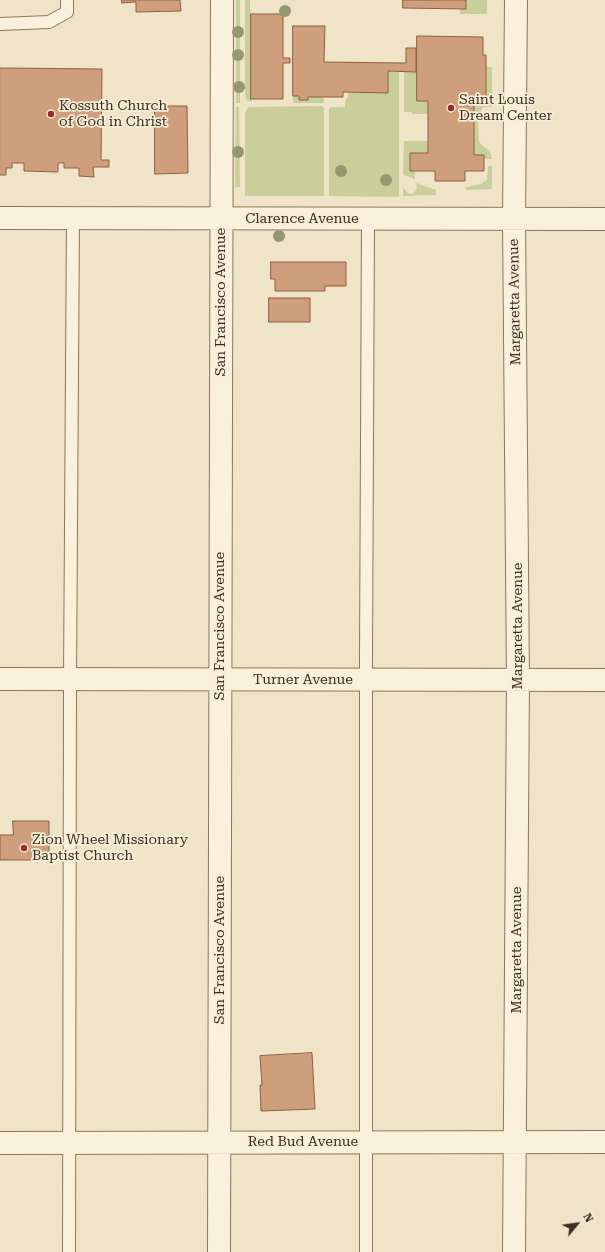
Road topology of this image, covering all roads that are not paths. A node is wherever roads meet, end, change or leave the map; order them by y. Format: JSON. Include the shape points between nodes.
{"nodes":[{"id":1,"x":67,"y":0,"type":"edge"},
{"id":2,"x":222,"y":0,"type":"edge"},
{"id":3,"x":516,"y":0,"type":"edge"},
{"id":4,"x":0,"y":24,"type":"edge"},
{"id":5,"x":0,"y":218,"type":"edge"},
{"id":6,"x":73,"y":218,"type":"junction"},
{"id":7,"x":221,"y":218,"type":"junction"},
{"id":8,"x":368,"y":219,"type":"junction"},
{"id":9,"x":514,"y":219,"type":"junction"},
{"id":10,"x":605,"y":219,"type":"edge"},
{"id":11,"x":0,"y":679,"type":"edge"},
{"id":12,"x":70,"y":679,"type":"junction"},
{"id":13,"x":220,"y":679,"type":"junction"},
{"id":14,"x":366,"y":680,"type":"junction"},
{"id":15,"x":518,"y":680,"type":"junction"},
{"id":16,"x":605,"y":680,"type":"edge"},
{"id":17,"x":0,"y":1142,"type":"edge"},
{"id":18,"x":70,"y":1142,"type":"junction"},
{"id":19,"x":219,"y":1142,"type":"junction"},
{"id":20,"x":367,"y":1142,"type":"junction"},
{"id":21,"x":515,"y":1142,"type":"junction"},
{"id":22,"x":605,"y":1142,"type":"edge"},
{"id":23,"x":69,"y":1252,"type":"edge"},
{"id":24,"x":219,"y":1252,"type":"edge"},
{"id":25,"x":366,"y":1252,"type":"edge"},
{"id":26,"x":514,"y":1252,"type":"edge"}],
"edges":[{"from":1,"to":4,"type":"lane","via":[[67,12],[49,22]]},
{"from":2,"to":7,"type":"street","name":"San Francisco Avenue"},
{"from":3,"to":9,"type":"street","name":"Margaretta Avenue"},
{"from":5,"to":6,"type":"street","name":"Clarence Avenue"},
{"from":6,"to":7,"type":"street","name":"Clarence Avenue"},
{"from":6,"to":12,"type":"lane"},
{"from":7,"to":8,"type":"street","name":"Clarence Avenue"},
{"from":7,"to":13,"type":"street","name":"San Francisco Avenue"},
{"from":8,"to":9,"type":"street","name":"Clarence Avenue"},
{"from":8,"to":14,"type":"lane"},
{"from":9,"to":10,"type":"street","name":"Clarence Avenue"},
{"from":9,"to":15,"type":"street","name":"Margaretta Avenue"},
{"from":11,"to":12,"type":"street","name":"Turner Avenue"},
{"from":12,"to":13,"type":"street","name":"Turner Avenue"},
{"from":12,"to":18,"type":"lane"},
{"from":13,"to":14,"type":"street","name":"Turner Avenue"},
{"from":13,"to":19,"type":"street","name":"San Francisco Avenue"},
{"from":14,"to":15,"type":"street","name":"Turner Avenue"},
{"from":14,"to":20,"type":"lane"},
{"from":15,"to":16,"type":"street","name":"Turner Avenue"},
{"from":15,"to":21,"type":"street","name":"Margaretta Avenue"},
{"from":17,"to":18,"type":"street","name":"Red Bud Avenue"},
{"from":18,"to":19,"type":"street","name":"Red Bud Avenue"},
{"from":18,"to":23,"type":"lane"},
{"from":19,"to":20,"type":"street","name":"Red Bud Avenue"},
{"from":19,"to":24,"type":"street","name":"San Francisco Avenue"},
{"from":20,"to":21,"type":"street","name":"Red Bud Avenue"},
{"from":20,"to":25,"type":"lane"},
{"from":21,"to":22,"type":"street","name":"Red Bud Avenue"},
{"from":21,"to":26,"type":"street","name":"Margaretta Avenue"}]}
